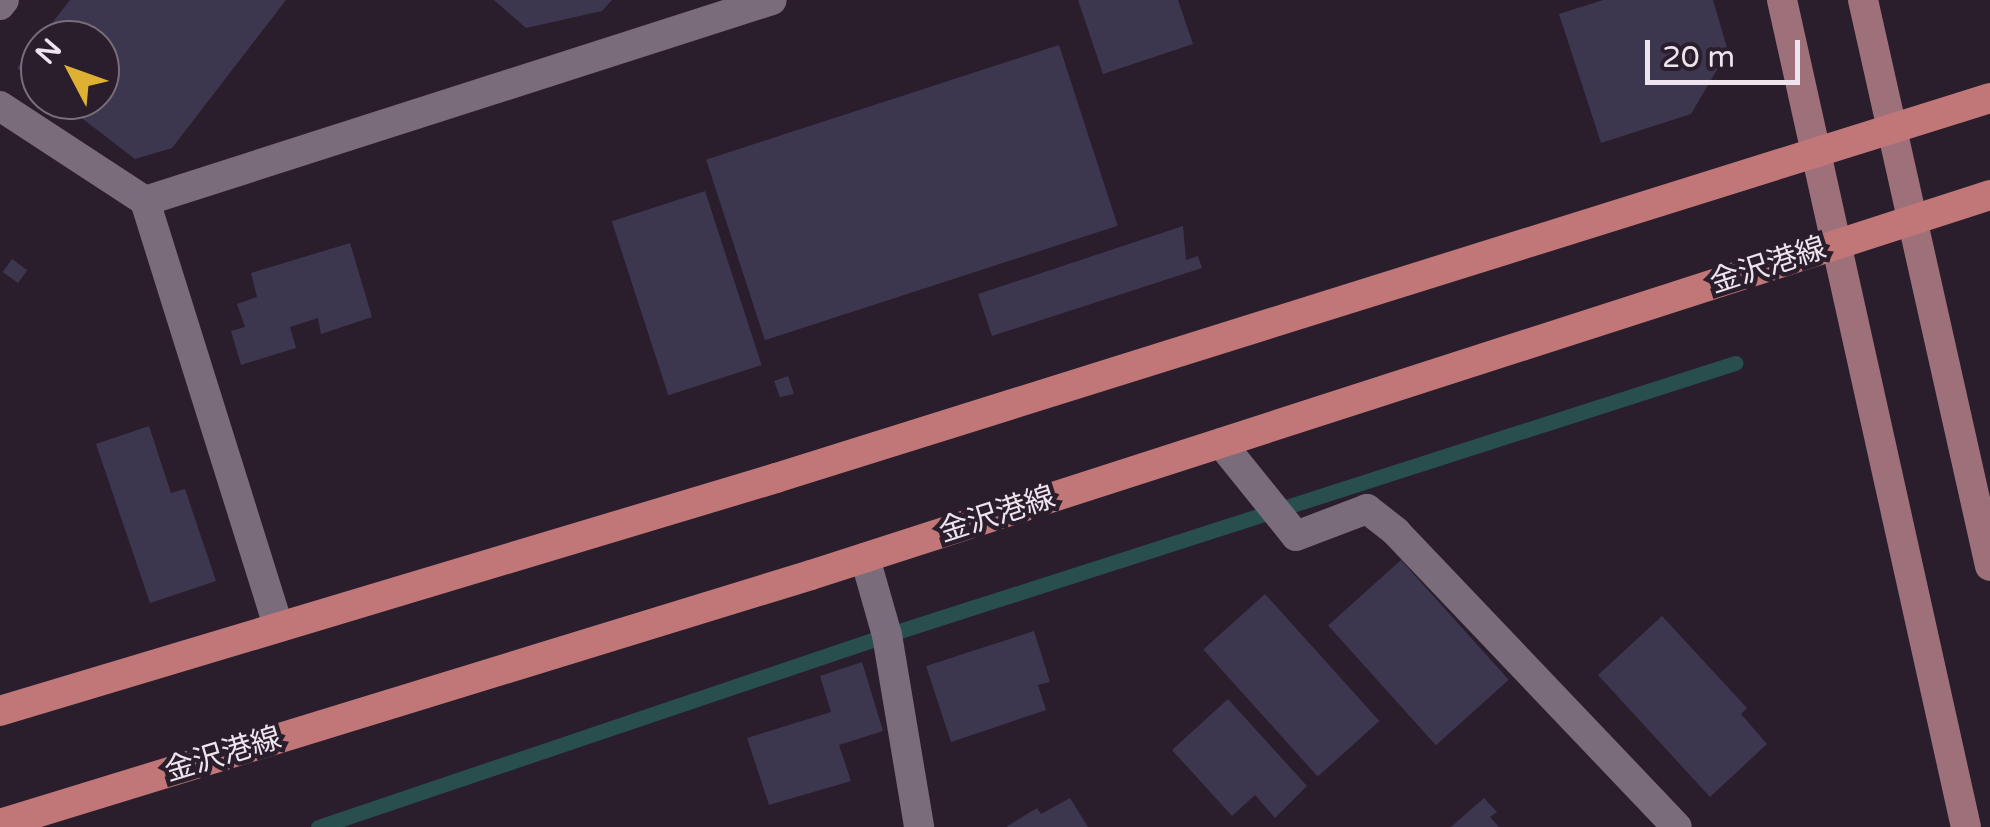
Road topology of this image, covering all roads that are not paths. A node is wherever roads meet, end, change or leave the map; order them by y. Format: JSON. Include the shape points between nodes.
{"nodes":[{"id":1,"x":772,"y":0,"type":"edge"},
{"id":2,"x":1782,"y":0,"type":"edge"},
{"id":3,"x":1863,"y":0,"type":"edge"},
{"id":4,"x":1990,"y":98,"type":"edge"},
{"id":5,"x":0,"y":106,"type":"edge"},
{"id":6,"x":1892,"y":128,"type":"junction"},
{"id":7,"x":1816,"y":151,"type":"junction"},
{"id":8,"x":1990,"y":195,"type":"edge"},
{"id":9,"x":144,"y":201,"type":"junction"},
{"id":10,"x":1912,"y":220,"type":"junction"},
{"id":11,"x":1836,"y":244,"type":"junction"},
{"id":12,"x":1220,"y":443,"type":"junction"},
{"id":13,"x":865,"y":558,"type":"junction"},
{"id":14,"x":1990,"y":566,"type":"edge"},
{"id":15,"x":278,"y":626,"type":"junction"},
{"id":16,"x":0,"y":711,"type":"edge"},
{"id":17,"x":0,"y":824,"type":"edge"},
{"id":18,"x":920,"y":827,"type":"edge"},
{"id":19,"x":1677,"y":827,"type":"edge"},
{"id":20,"x":1966,"y":827,"type":"edge"}],
"edges":[{"from":1,"to":9,"type":"street"},
{"from":2,"to":7,"type":"street"},
{"from":3,"to":6,"type":"street"},
{"from":4,"to":6,"type":"main road"},
{"from":5,"to":9,"type":"street"},
{"from":6,"to":7,"type":"main road"},
{"from":6,"to":10,"type":"street"},
{"from":7,"to":11,"type":"street"},
{"from":7,"to":15,"type":"main road","via":[[776,478]]},
{"from":8,"to":10,"type":"main road","name":"金沢港線"},
{"from":9,"to":15,"type":"street"},
{"from":10,"to":11,"type":"main road","name":"金沢港線"},
{"from":10,"to":14,"type":"street"},
{"from":11,"to":12,"type":"main road","name":"金沢港線"},
{"from":11,"to":20,"type":"street"},
{"from":12,"to":13,"type":"main road","name":"金沢港線"},
{"from":12,"to":19,"type":"street","via":[[1296,536],[1367,509],[1396,532]]},
{"from":13,"to":17,"type":"main road","name":"金沢港線"},
{"from":13,"to":18,"type":"street","via":[[886,635]]},
{"from":15,"to":16,"type":"main road"}]}
